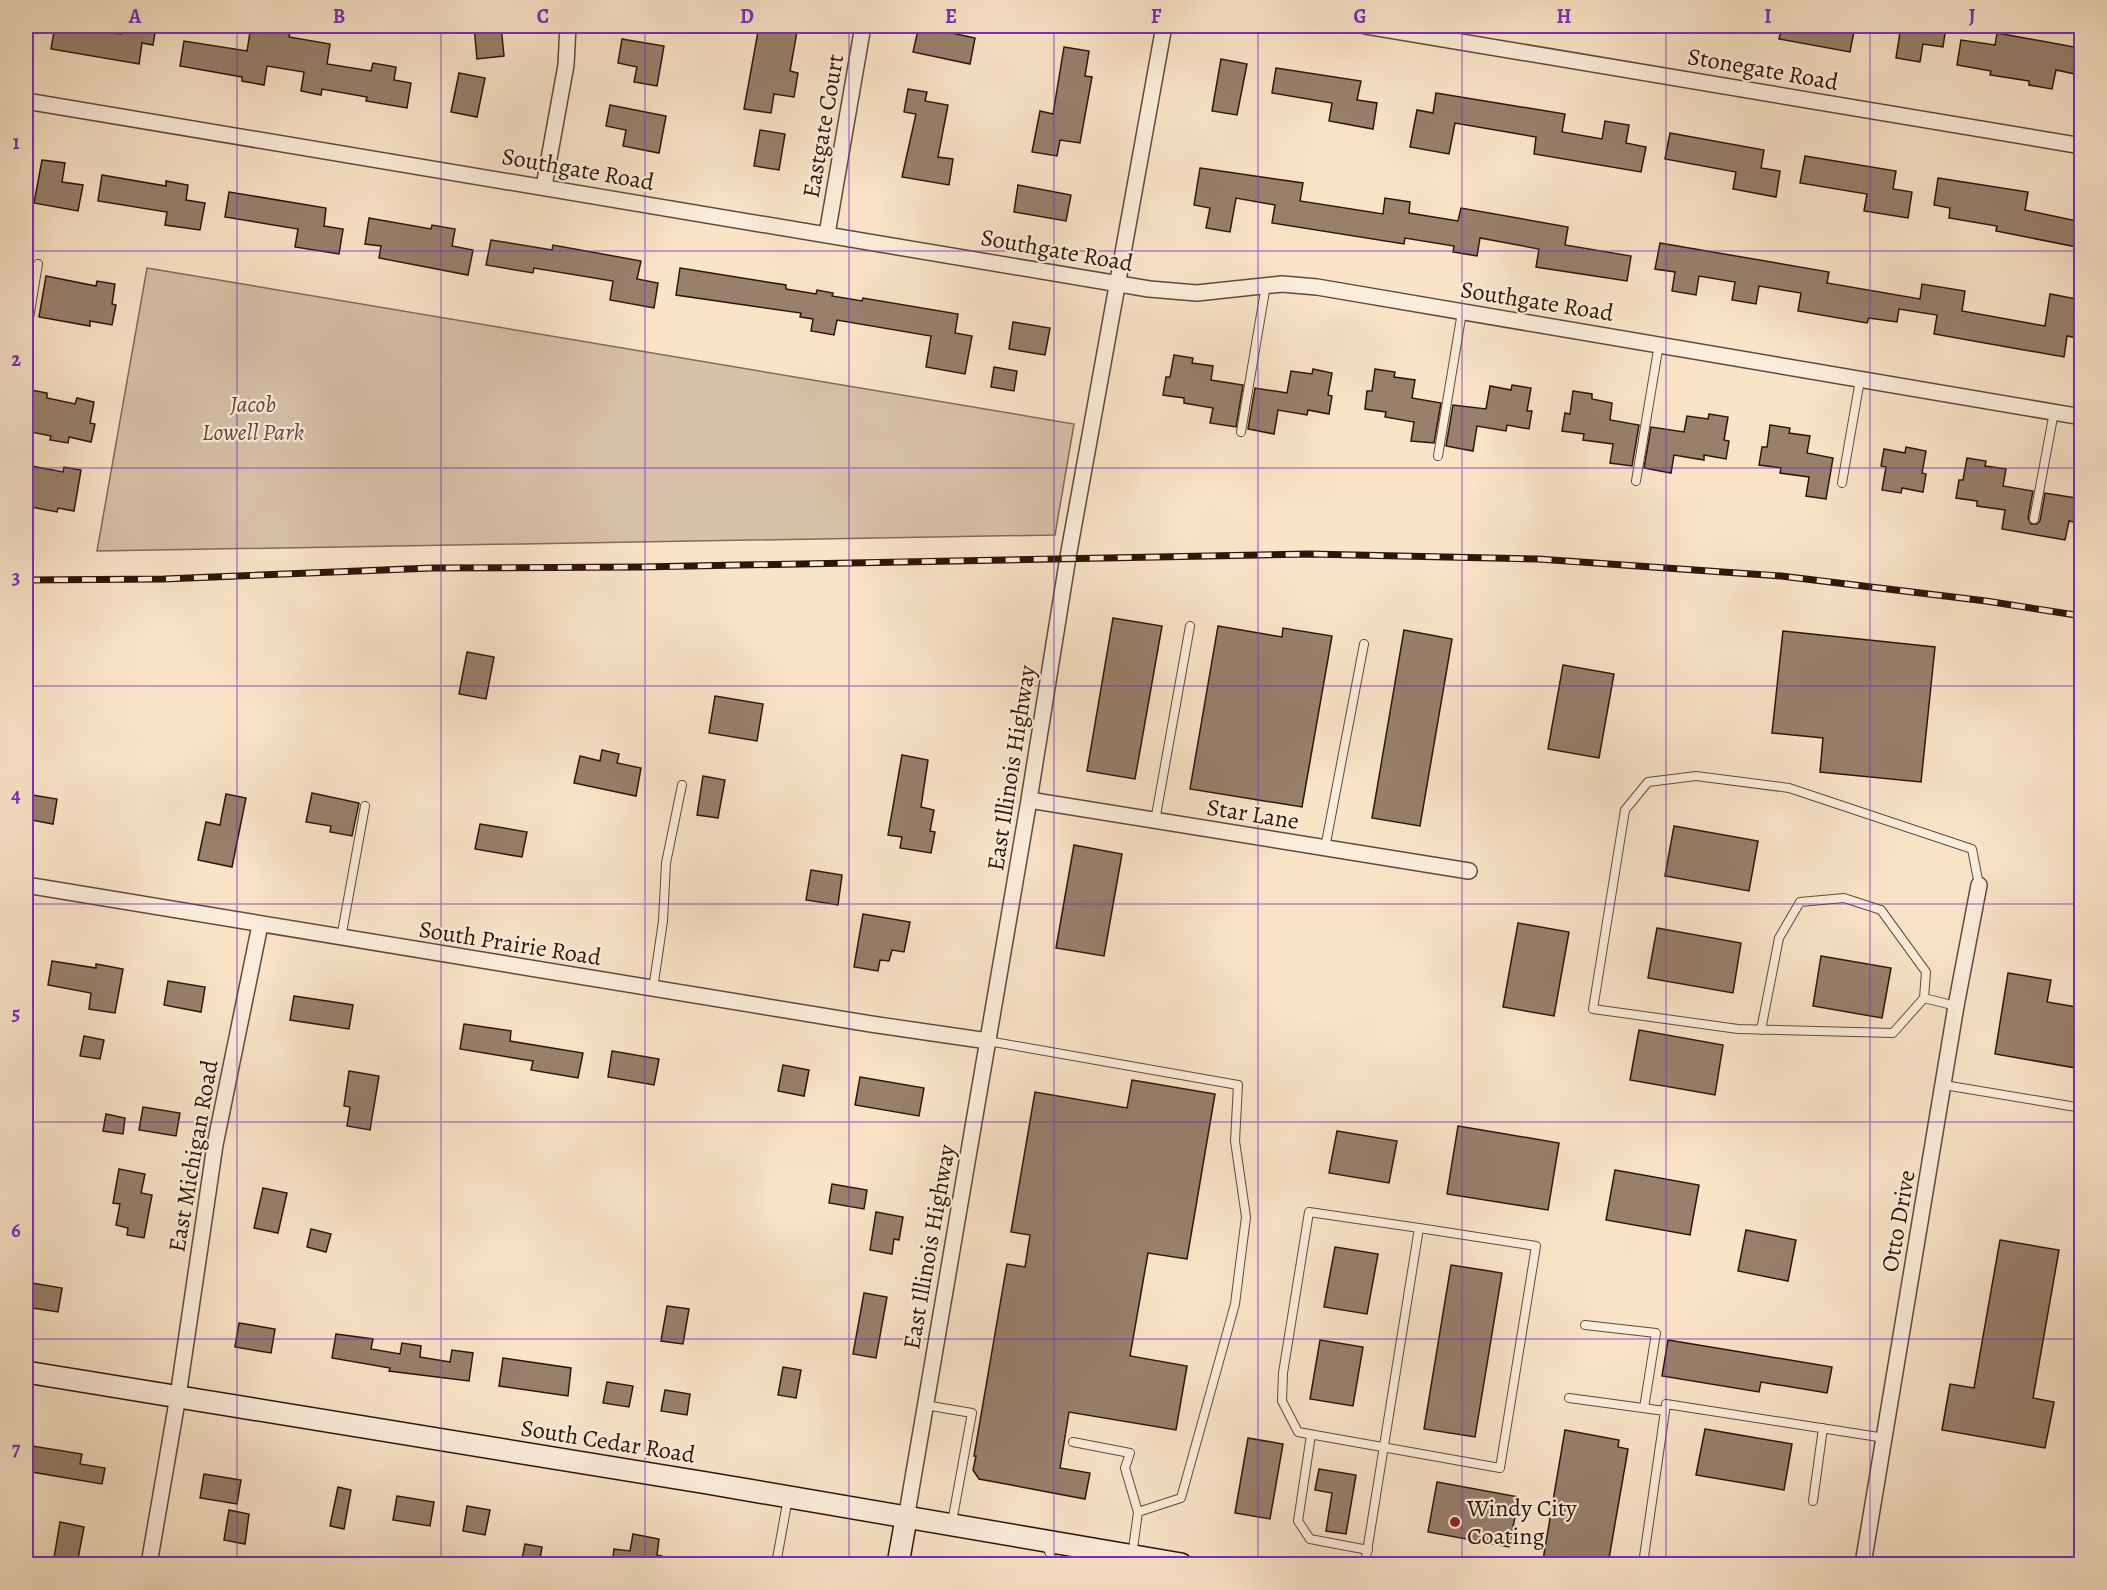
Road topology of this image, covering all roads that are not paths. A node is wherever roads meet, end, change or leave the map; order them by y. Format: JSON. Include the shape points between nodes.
{"nodes":[{"id":1,"x":568,"y":26,"type":"edge"},
{"id":2,"x":863,"y":26,"type":"edge"},
{"id":3,"x":1164,"y":26,"type":"edge"},
{"id":4,"x":1366,"y":26,"type":"edge"},
{"id":5,"x":26,"y":101,"type":"edge"},
{"id":6,"x":2082,"y":146,"type":"edge"},
{"id":7,"x":544,"y":186,"type":"junction"},
{"id":8,"x":827,"y":234,"type":"junction"},
{"id":9,"x":38,"y":264,"type":"dead end"},
{"id":10,"x":1118,"y":283,"type":"junction"},
{"id":11,"x":1266,"y":285,"type":"junction"},
{"id":12,"x":1462,"y":312,"type":"junction"},
{"id":13,"x":26,"y":336,"type":"edge"},
{"id":14,"x":1659,"y":344,"type":"junction"},
{"id":15,"x":1860,"y":380,"type":"junction"},
{"id":16,"x":2054,"y":412,"type":"junction"},
{"id":17,"x":2082,"y":417,"type":"edge"},
{"id":18,"x":1241,"y":432,"type":"dead end"},
{"id":19,"x":1438,"y":456,"type":"dead end"},
{"id":20,"x":1636,"y":482,"type":"dead end"},
{"id":21,"x":1842,"y":483,"type":"dead end"},
{"id":22,"x":2034,"y":519,"type":"dead end"},
{"id":23,"x":1191,"y":626,"type":"dead end"},
{"id":24,"x":1364,"y":644,"type":"dead end"},
{"id":25,"x":682,"y":785,"type":"dead end"},
{"id":26,"x":1029,"y":800,"type":"junction"},
{"id":27,"x":365,"y":806,"type":"dead end"},
{"id":28,"x":1155,"y":821,"type":"junction"},
{"id":29,"x":1324,"y":848,"type":"junction"},
{"id":30,"x":1469,"y":871,"type":"dead end"},
{"id":31,"x":26,"y":885,"type":"edge"},
{"id":32,"x":1980,"y":885,"type":"joint"},
{"id":33,"x":260,"y":925,"type":"junction"},
{"id":34,"x":341,"y":938,"type":"junction"},
{"id":35,"x":653,"y":989,"type":"junction"},
{"id":36,"x":1924,"y":998,"type":"junction"},
{"id":37,"x":1956,"y":1006,"type":"junction"},
{"id":38,"x":1761,"y":1030,"type":"junction"},
{"id":39,"x":988,"y":1041,"type":"junction"},
{"id":40,"x":1944,"y":1085,"type":"junction"},
{"id":41,"x":2082,"y":1108,"type":"edge"},
{"id":42,"x":1419,"y":1228,"type":"junction"},
{"id":43,"x":1585,"y":1325,"type":"dead end"},
{"id":44,"x":26,"y":1372,"type":"edge"},
{"id":45,"x":178,"y":1396,"type":"junction"},
{"id":46,"x":1569,"y":1398,"type":"dead end"},
{"id":47,"x":924,"y":1405,"type":"junction"},
{"id":48,"x":1644,"y":1408,"type":"junction"},
{"id":49,"x":1665,"y":1411,"type":"junction"},
{"id":50,"x":1823,"y":1428,"type":"junction"},
{"id":51,"x":1311,"y":1435,"type":"junction"},
{"id":52,"x":1885,"y":1438,"type":"junction"},
{"id":53,"x":1073,"y":1442,"type":"dead end"},
{"id":54,"x":1386,"y":1449,"type":"junction"},
{"id":55,"x":788,"y":1497,"type":"junction"},
{"id":56,"x":1813,"y":1501,"type":"dead end"},
{"id":57,"x":1138,"y":1512,"type":"junction"},
{"id":58,"x":906,"y":1519,"type":"junction"},
{"id":59,"x":951,"y":1526,"type":"junction"},
{"id":60,"x":1044,"y":1542,"type":"junction"},
{"id":61,"x":1368,"y":1550,"type":"junction"},
{"id":62,"x":1126,"y":1560,"type":"edge"},
{"id":63,"x":149,"y":1564,"type":"edge"},
{"id":64,"x":776,"y":1564,"type":"edge"},
{"id":65,"x":898,"y":1564,"type":"edge"},
{"id":66,"x":1055,"y":1564,"type":"edge"},
{"id":67,"x":1182,"y":1564,"type":"edge"},
{"id":68,"x":1365,"y":1564,"type":"edge"},
{"id":69,"x":1643,"y":1564,"type":"edge"},
{"id":70,"x":1863,"y":1564,"type":"edge"}],
"edges":[{"from":1,"to":7,"type":"street","via":[[566,65]]},
{"from":2,"to":8,"type":"street","name":"Eastgate Court"},
{"from":3,"to":10,"type":"street","name":"East Illinois Highway"},
{"from":4,"to":6,"type":"street","name":"Stonegate Road"},
{"from":5,"to":7,"type":"street","name":"Southgate Road"},
{"from":7,"to":8,"type":"street","name":"Southgate Road"},
{"from":8,"to":10,"type":"street","name":"Southgate Road"},
{"from":9,"to":13,"type":"lane"},
{"from":10,"to":11,"type":"street","name":"Southgate Road","via":[[1197,293]]},
{"from":10,"to":26,"type":"street","name":"East Illinois Highway"},
{"from":11,"to":12,"type":"street","name":"Southgate Road","via":[[1317,287]]},
{"from":11,"to":18,"type":"lane"},
{"from":12,"to":14,"type":"street","name":"Southgate Road"},
{"from":12,"to":19,"type":"lane"},
{"from":14,"to":15,"type":"street","name":"Southgate Road"},
{"from":14,"to":20,"type":"lane"},
{"from":15,"to":16,"type":"street","name":"Southgate Road"},
{"from":15,"to":21,"type":"lane"},
{"from":16,"to":17,"type":"street","name":"Southgate Road"},
{"from":16,"to":22,"type":"lane"},
{"from":23,"to":28,"type":"lane"},
{"from":24,"to":29,"type":"lane"},
{"from":25,"to":35,"type":"lane","via":[[666,863]]},
{"from":26,"to":28,"type":"street","name":"Star Lane"},
{"from":26,"to":39,"type":"street","name":"East Illinois Highway"},
{"from":27,"to":34,"type":"lane"},
{"from":28,"to":29,"type":"street","name":"Star Lane"},
{"from":29,"to":30,"type":"street","name":"Star Lane"},
{"from":31,"to":33,"type":"street","name":"South Prairie Road"},
{"from":32,"to":37,"type":"street","name":"Otto Drive"},
{"from":32,"to":38,"type":"lane","via":[[1972,849],[1789,788],[1696,776],[1648,782],[1625,810],[1593,1008]]},
{"from":33,"to":34,"type":"street","name":"South Prairie Road"},
{"from":33,"to":45,"type":"street","name":"East Michigan Road","via":[[215,1145]]},
{"from":34,"to":35,"type":"street","name":"South Prairie Road"},
{"from":35,"to":39,"type":"street","name":"South Prairie Road"},
{"from":36,"to":37,"type":"lane"},
{"from":36,"to":38,"type":"lane","via":[[1893,1033]]},
{"from":36,"to":38,"type":"lane","via":[[1926,972],[1881,910],[1844,898],[1800,902],[1779,938]]},
{"from":37,"to":40,"type":"street","name":"Otto Drive"},
{"from":39,"to":47,"type":"street","name":"East Illinois Highway"},
{"from":39,"to":57,"type":"lane","via":[[1238,1085],[1235,1140],[1246,1217],[1235,1304],[1181,1498]]},
{"from":40,"to":41,"type":"lane"},
{"from":40,"to":52,"type":"street","name":"Otto Drive"},
{"from":42,"to":51,"type":"lane","via":[[1309,1212],[1282,1401],[1298,1432]]},
{"from":42,"to":54,"type":"lane"},
{"from":42,"to":54,"type":"lane","via":[[1536,1246],[1500,1468]]},
{"from":43,"to":48,"type":"lane","via":[[1656,1333]]},
{"from":44,"to":45,"type":"main road","name":"South Cedar Road"},
{"from":45,"to":55,"type":"main road","name":"South Cedar Road"},
{"from":45,"to":63,"type":"street","name":"East Michigan Road"},
{"from":46,"to":48,"type":"lane"},
{"from":47,"to":58,"type":"street","name":"East Illinois Highway"},
{"from":47,"to":59,"type":"lane","via":[[972,1413]]},
{"from":48,"to":49,"type":"lane"},
{"from":49,"to":50,"type":"lane","via":[[1666,1404]]},
{"from":49,"to":69,"type":"lane"},
{"from":50,"to":52,"type":"lane"},
{"from":50,"to":56,"type":"lane"},
{"from":51,"to":54,"type":"lane"},
{"from":51,"to":61,"type":"lane","via":[[1298,1521],[1310,1539]]},
{"from":52,"to":70,"type":"street","name":"Otto Drive"},
{"from":53,"to":57,"type":"lane","via":[[1130,1453],[1125,1468]]},
{"from":54,"to":61,"type":"lane"},
{"from":55,"to":58,"type":"main road","name":"South Cedar Road"},
{"from":55,"to":64,"type":"lane"},
{"from":57,"to":62,"type":"lane"},
{"from":58,"to":59,"type":"main road","name":"South Cedar Road"},
{"from":58,"to":65,"type":"main road"},
{"from":59,"to":60,"type":"main road","name":"South Cedar Road"},
{"from":60,"to":62,"type":"main road","name":"South Cedar Road"},
{"from":60,"to":66,"type":"lane"},
{"from":61,"to":68,"type":"lane"},
{"from":62,"to":67,"type":"main road","name":"South Cedar Road"}]}
